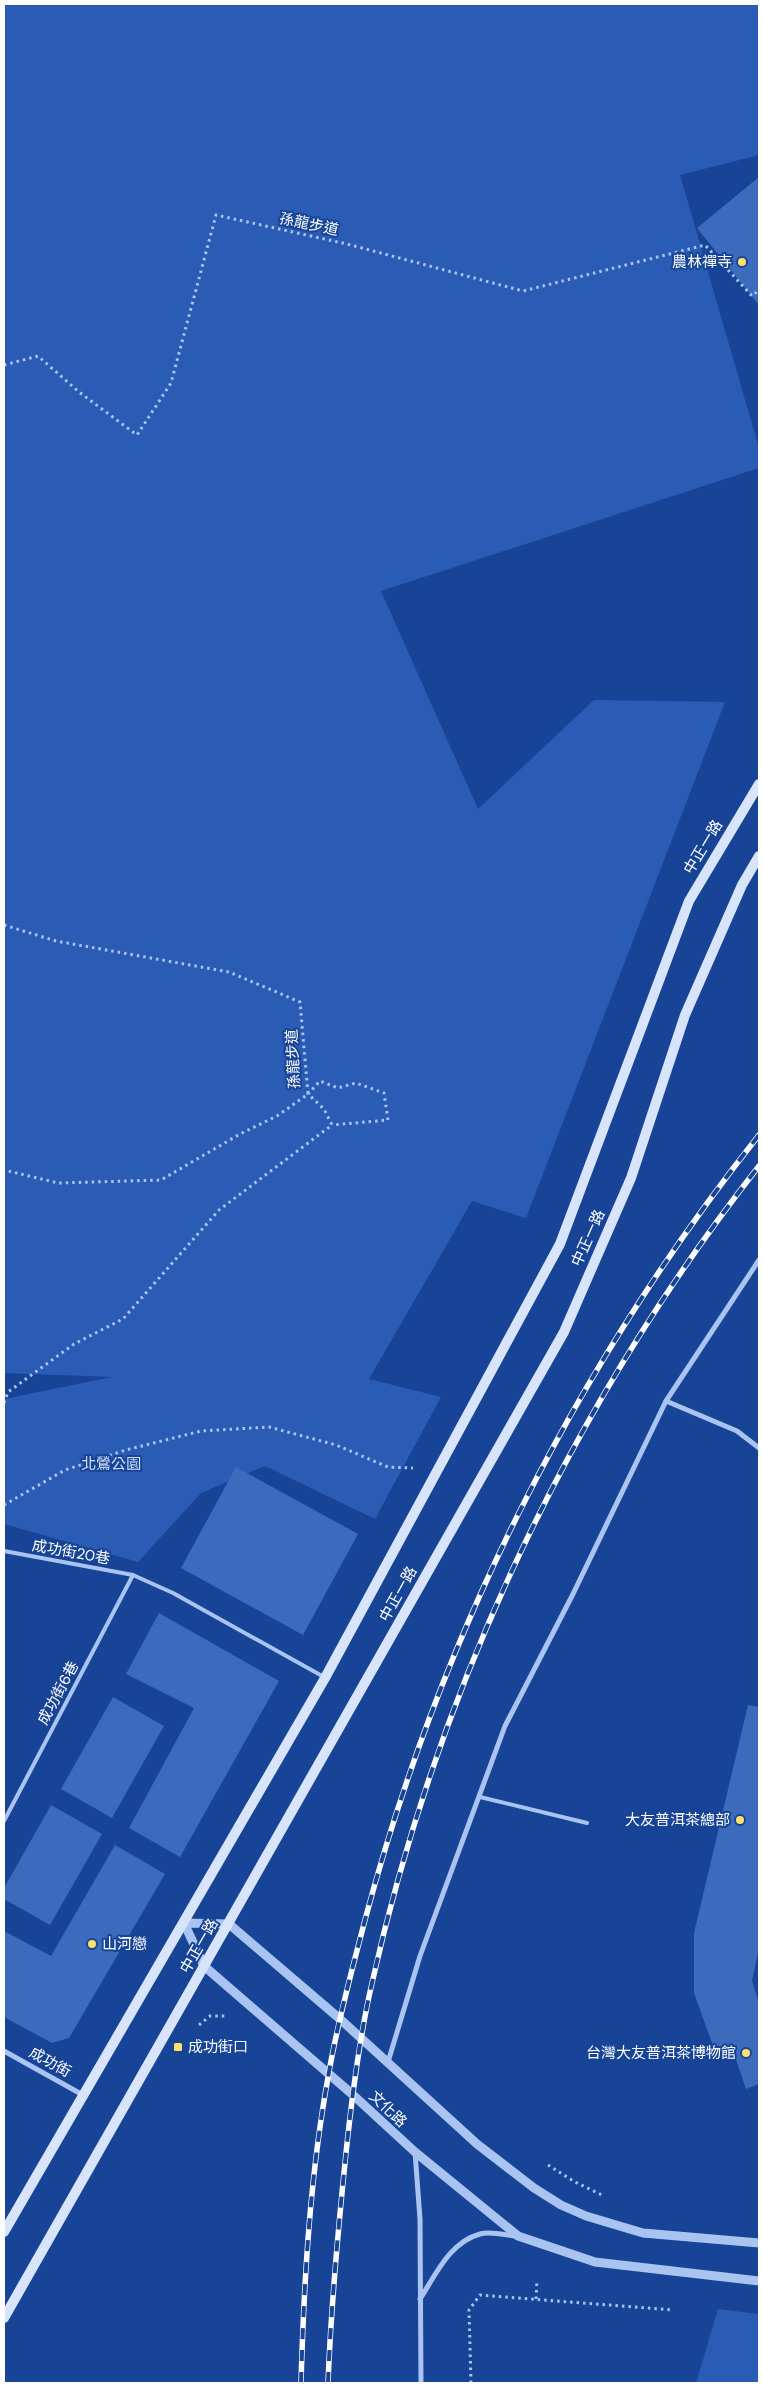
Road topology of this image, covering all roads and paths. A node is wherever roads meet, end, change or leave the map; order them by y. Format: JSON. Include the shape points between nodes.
{"nodes":[{"id":1,"x":759,"y":290,"type":"edge"},
{"id":2,"x":4,"y":365,"type":"edge"},
{"id":3,"x":759,"y":784,"type":"edge"},
{"id":4,"x":759,"y":856,"type":"edge"},
{"id":5,"x":4,"y":924,"type":"edge"},
{"id":6,"x":308,"y":1094,"type":"junction"},
{"id":7,"x":332,"y":1124,"type":"junction"},
{"id":8,"x":4,"y":1170,"type":"edge"},
{"id":9,"x":759,"y":1260,"type":"edge"},
{"id":10,"x":666,"y":1401,"type":"junction"},
{"id":11,"x":4,"y":1403,"type":"edge"},
{"id":12,"x":759,"y":1448,"type":"edge"},
{"id":13,"x":438,"y":1468,"type":"junction"},
{"id":14,"x":4,"y":1505,"type":"edge"},
{"id":15,"x":4,"y":1551,"type":"edge"},
{"id":16,"x":133,"y":1575,"type":"junction"},
{"id":17,"x":325,"y":1678,"type":"junction"},
{"id":18,"x":480,"y":1797,"type":"junction"},
{"id":19,"x":4,"y":1821,"type":"edge"},
{"id":20,"x":586,"y":1823,"type":"dead end"},
{"id":21,"x":184,"y":1923,"type":"junction"},
{"id":22,"x":229,"y":1924,"type":"junction"},
{"id":23,"x":204,"y":1966,"type":"junction"},
{"id":24,"x":236,"y":2017,"type":"dead end"},
{"id":25,"x":199,"y":2025,"type":"dead end"},
{"id":26,"x":4,"y":2051,"type":"edge"},
{"id":27,"x":388,"y":2063,"type":"junction"},
{"id":28,"x":83,"y":2095,"type":"junction"},
{"id":29,"x":415,"y":2152,"type":"junction"},
{"id":30,"x":548,"y":2165,"type":"dead end"},
{"id":31,"x":610,"y":2199,"type":"dead end"},
{"id":32,"x":4,"y":2232,"type":"edge"},
{"id":33,"x":518,"y":2236,"type":"junction"},
{"id":34,"x":759,"y":2243,"type":"edge"},
{"id":35,"x":537,"y":2280,"type":"dead end"},
{"id":36,"x":759,"y":2281,"type":"edge"},
{"id":37,"x":420,"y":2299,"type":"junction"},
{"id":38,"x":536,"y":2299,"type":"junction"},
{"id":39,"x":673,"y":2310,"type":"dead end"},
{"id":40,"x":4,"y":2318,"type":"edge"},
{"id":41,"x":421,"y":2383,"type":"edge"},
{"id":42,"x":471,"y":2383,"type":"edge"}],
"edges":[{"from":1,"to":2,"type":"path","name":"孫龍步道","via":[[752,296],[705,245],[523,291],[348,244],[216,215],[171,384],[137,435],[79,392],[38,356]]},
{"from":3,"to":13,"type":"main road","name":"中正一路","via":[[689,901],[560,1244]]},
{"from":4,"to":22,"type":"main road","name":"中正一路","via":[[742,885],[685,1015],[631,1178],[564,1332]]},
{"from":5,"to":6,"type":"path","name":"孫龍步道","via":[[56,942],[229,972],[300,1002]]},
{"from":6,"to":7,"type":"path","via":[[324,1109]]},
{"from":6,"to":7,"type":"path","via":[[320,1081],[338,1088],[356,1083],[384,1093],[388,1120]]},
{"from":6,"to":8,"type":"path","name":"孫龍步道","via":[[277,1116],[161,1180],[58,1183]]},
{"from":7,"to":11,"type":"path","via":[[219,1210],[123,1319],[74,1344],[8,1392]]},
{"from":9,"to":10,"type":"street"},
{"from":10,"to":12,"type":"street","via":[[737,1431]]},
{"from":10,"to":18,"type":"street","via":[[505,1726]]},
{"from":13,"to":14,"type":"path","via":[[388,1467],[336,1445],[269,1427],[202,1431],[126,1450],[65,1470]]},
{"from":13,"to":17,"type":"main road","name":"中正一路"},
{"from":15,"to":16,"type":"lane","name":"成功街20巷"},
{"from":16,"to":17,"type":"lane","name":"成功街20巷","via":[[174,1593]]},
{"from":16,"to":19,"type":"lane","name":"成功街6巷"},
{"from":17,"to":21,"type":"main road","name":"中正一路"},
{"from":18,"to":20,"type":"lane"},
{"from":18,"to":27,"type":"street","via":[[420,1956]]},
{"from":21,"to":22,"type":"street"},
{"from":21,"to":23,"type":"street","name":"文化路"},
{"from":21,"to":28,"type":"main road","name":"中正一路"},
{"from":22,"to":23,"type":"main road","name":"中正一路"},
{"from":22,"to":27,"type":"street"},
{"from":23,"to":29,"type":"street","name":"文化路"},
{"from":23,"to":40,"type":"main road","name":"中正一路"},
{"from":24,"to":25,"type":"path","via":[[210,2016]]},
{"from":26,"to":28,"type":"street","name":"成功街"},
{"from":27,"to":34,"type":"street","via":[[478,2144],[561,2205],[642,2233]]},
{"from":28,"to":32,"type":"main road","name":"中正一路"},
{"from":29,"to":33,"type":"street","name":"文化路"},
{"from":29,"to":37,"type":"street","via":[[420,2219]]},
{"from":30,"to":31,"type":"path"},
{"from":33,"to":36,"type":"street","via":[[596,2262]]},
{"from":33,"to":37,"type":"street","via":[[482,2233],[462,2242],[445,2259]]},
{"from":35,"to":38,"type":"path"},
{"from":37,"to":41,"type":"street"},
{"from":38,"to":39,"type":"path"},
{"from":38,"to":42,"type":"path","via":[[480,2295],[469,2310]]}]}
